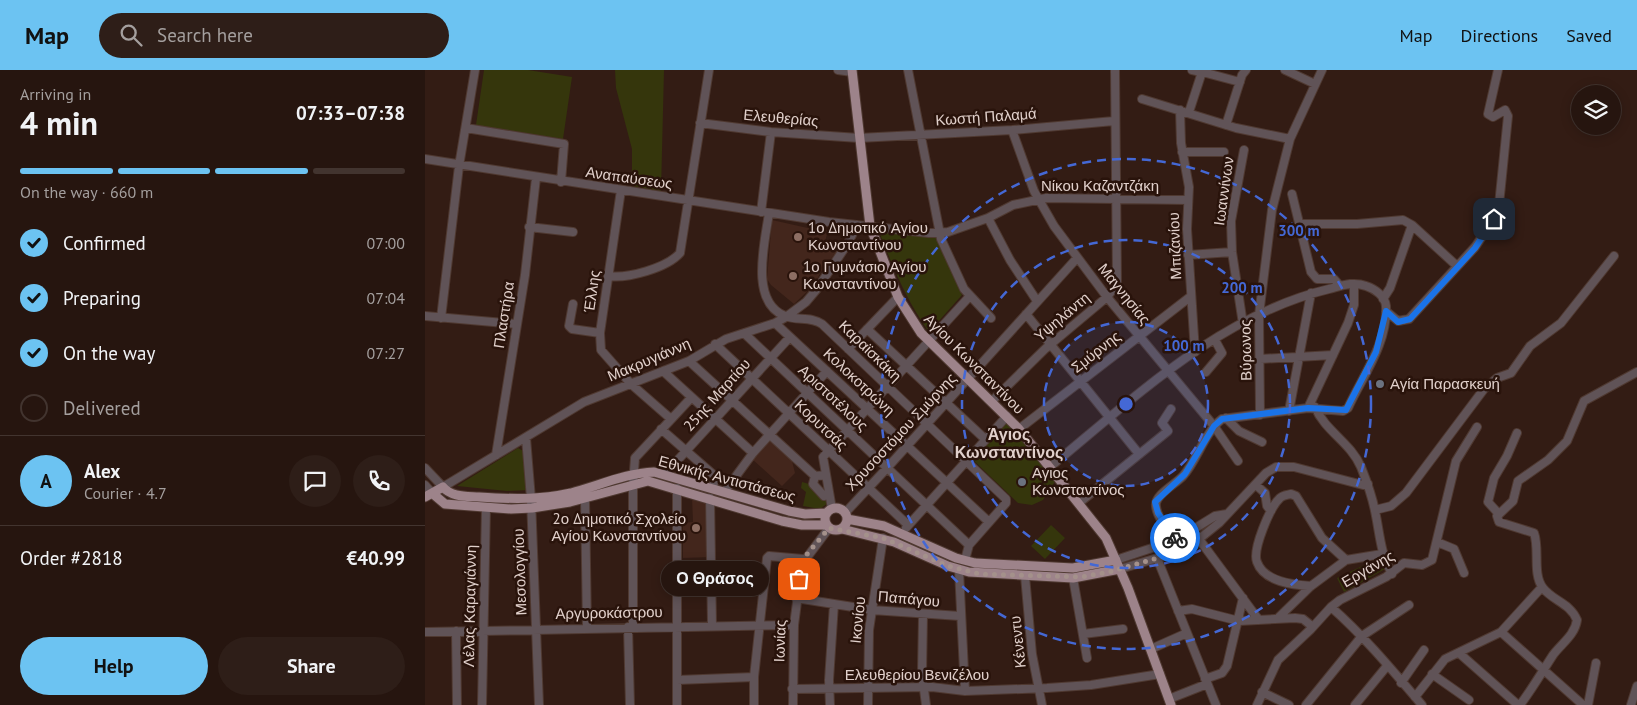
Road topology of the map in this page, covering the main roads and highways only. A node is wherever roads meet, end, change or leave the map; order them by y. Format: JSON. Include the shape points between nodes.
{"nodes":[{"id":1,"x":852,"y":71,"type":"edge"},
{"id":2,"x":633,"y":480,"type":"junction"},
{"id":3,"x":443,"y":487,"type":"joint"},
{"id":4,"x":429,"y":495,"type":"edge"},
{"id":5,"x":531,"y":503,"type":"junction"},
{"id":6,"x":829,"y":511,"type":"junction"},
{"id":7,"x":846,"y":516,"type":"junction"},
{"id":8,"x":828,"y":526,"type":"junction"},
{"id":9,"x":842,"y":529,"type":"junction"},
{"id":10,"x":1116,"y":560,"type":"junction"},
{"id":11,"x":1120,"y":569,"type":"junction"},
{"id":12,"x":1168,"y":703,"type":"edge"}],
"edges":[{"from":1,"to":10,"type":"main road","name":"Αγίου Κωνσταντίνου","via":[[871,229],[897,297],[916,326],[1019,429],[1106,538]]},
{"from":2,"to":5,"type":"main road","name":"Εθνικής Αντιστάσεως"},
{"from":2,"to":5,"type":"main road","name":"Εθνικής Αντιστάσεως","via":[[585,499]]},
{"from":2,"to":6,"type":"main road","name":"Εθνικής Αντιστάσεως","via":[[650,472],[665,474],[789,511],[805,514]]},
{"from":2,"to":8,"type":"main road","name":"Εθνικής Αντιστάσεως","via":[[677,488],[791,523]]},
{"from":3,"to":4,"type":"main road","name":"Μακρυγιάννη"},
{"from":3,"to":5,"type":"main road","name":"Εθνικής Αντιστάσεως","via":[[451,494]]},
{"from":4,"to":5,"type":"main road","name":"Εθνικής Αντιστάσεως","via":[[443,503],[486,507]]},
{"from":6,"to":7,"type":"main road","via":[[837,508]]},
{"from":6,"to":8,"type":"main road"},
{"from":7,"to":9,"type":"main road"},
{"from":7,"to":10,"type":"main road","via":[[884,526],[965,560],[1073,568]]},
{"from":8,"to":9,"type":"main road","via":[[834,530]]},
{"from":9,"to":11,"type":"main road","via":[[883,538],[959,570],[980,574],[1073,578]]},
{"from":10,"to":11,"type":"main road","name":"Αγίου Κωνσταντίνου"},
{"from":11,"to":12,"type":"main road","name":"Αγίου Κωνσταντίνου"}]}
